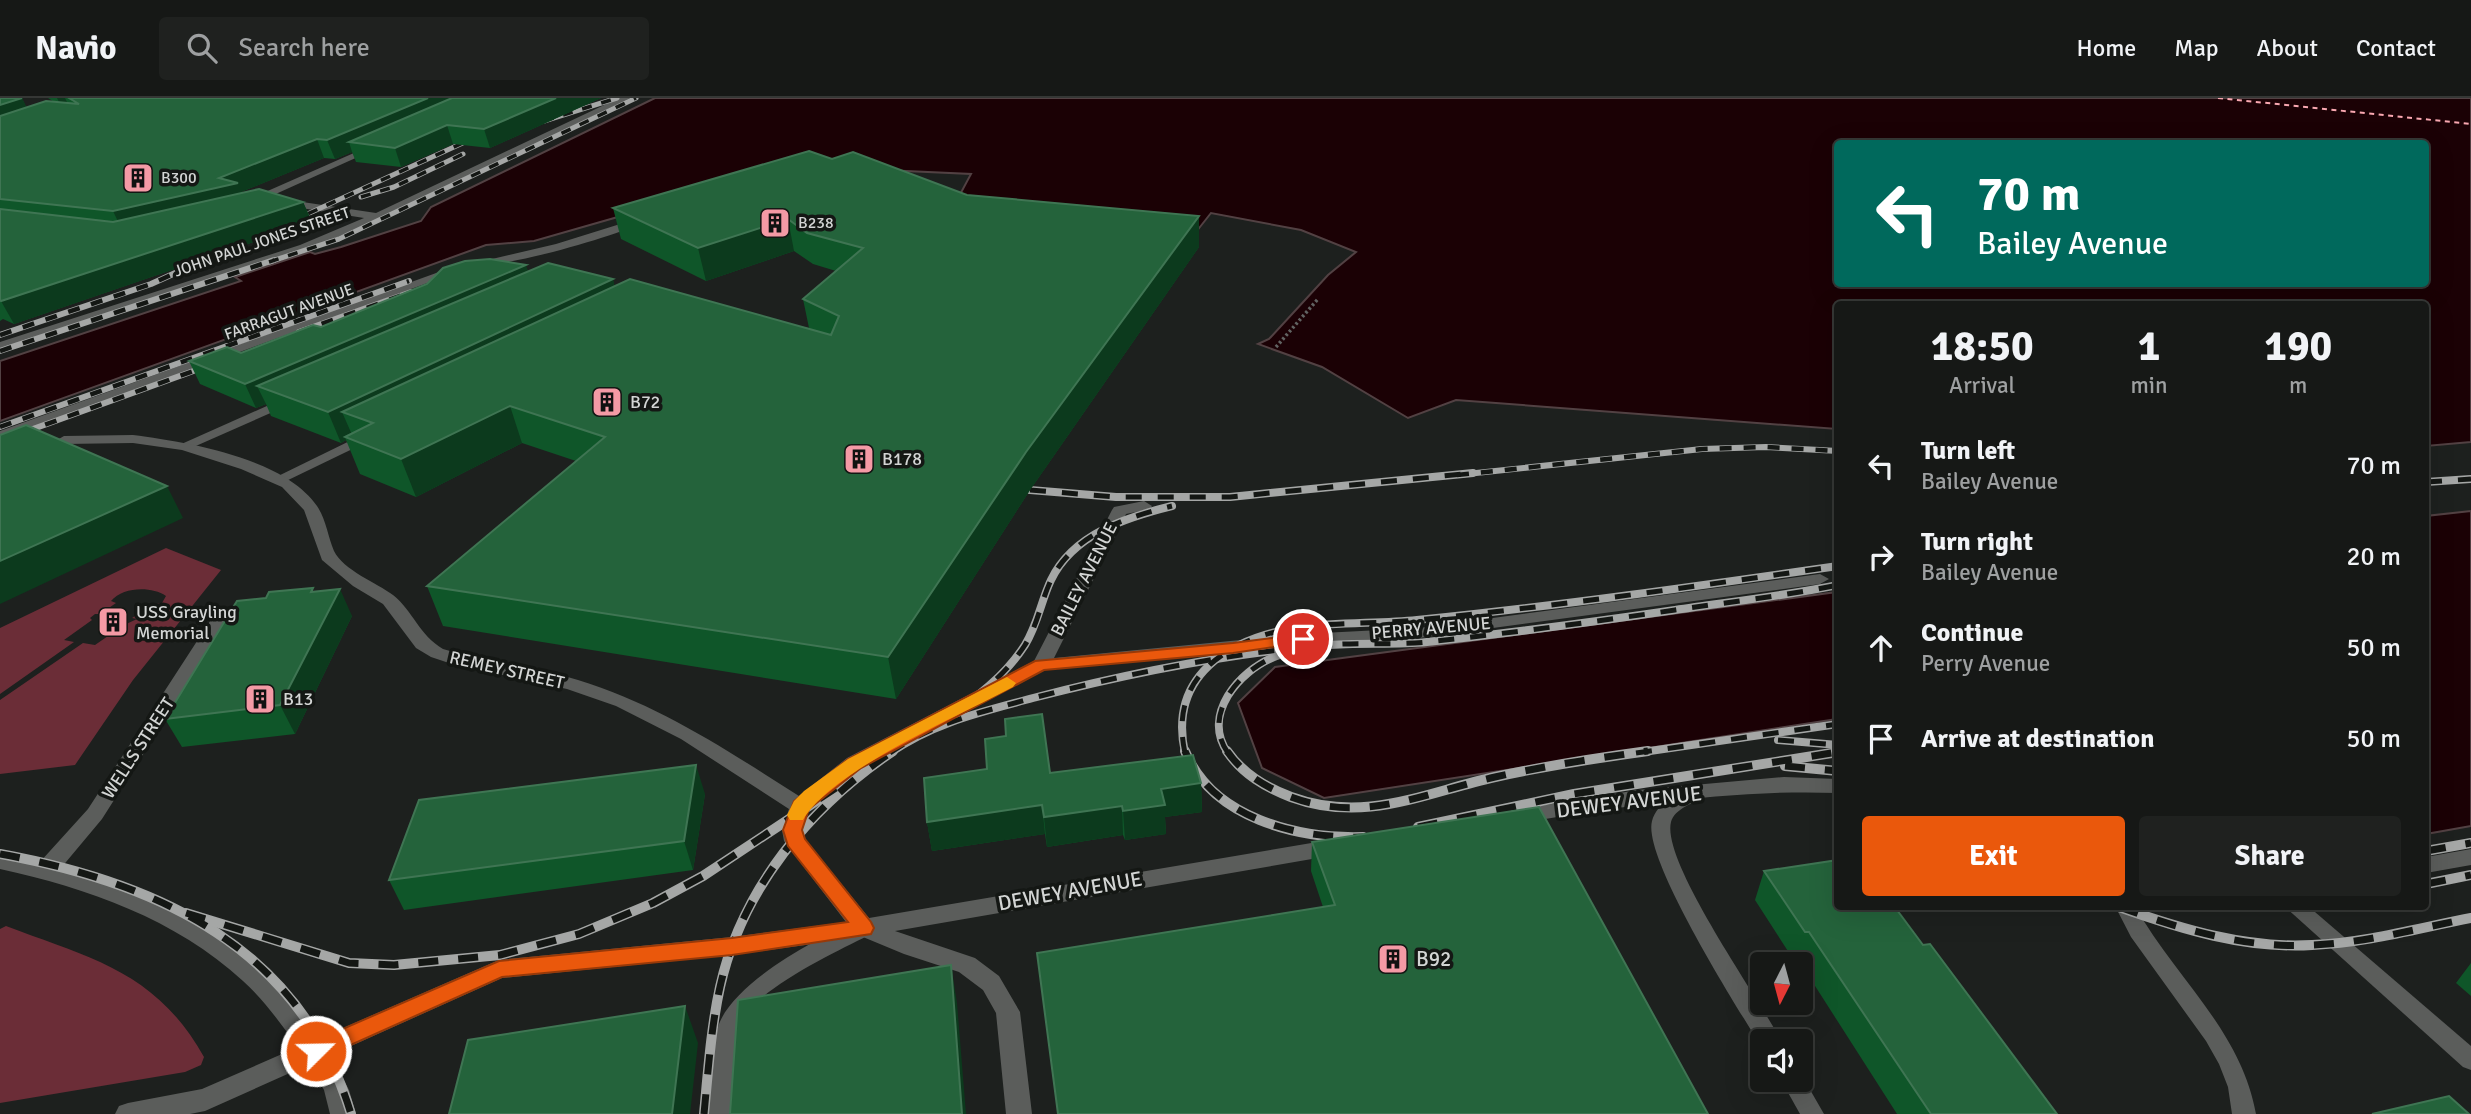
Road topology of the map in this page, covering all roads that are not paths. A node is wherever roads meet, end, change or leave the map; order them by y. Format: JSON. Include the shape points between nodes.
{"nodes":[{"id":1,"x":626,"y":98,"type":"edge"},
{"id":2,"x":381,"y":144,"type":"edge"},
{"id":3,"x":282,"y":201,"type":"junction"},
{"id":4,"x":259,"y":208,"type":"edge"},
{"id":5,"x":376,"y":216,"type":"junction"},
{"id":6,"x":645,"y":220,"type":"edge"},
{"id":7,"x":471,"y":265,"type":"junction"},
{"id":8,"x":520,"y":271,"type":"edge"},
{"id":9,"x":0,"y":345,"type":"edge"},
{"id":10,"x":296,"y":397,"type":"edge"},
{"id":11,"x":376,"y":432,"type":"edge"},
{"id":12,"x":0,"y":436,"type":"edge"},
{"id":13,"x":55,"y":441,"type":"edge"},
{"id":14,"x":184,"y":446,"type":"junction"},
{"id":15,"x":277,"y":480,"type":"junction"},
{"id":16,"x":1144,"y":506,"type":"dead end"},
{"id":17,"x":1820,"y":579,"type":"dead end"},
{"id":18,"x":220,"y":619,"type":"dead end"},
{"id":19,"x":1041,"y":665,"type":"junction"},
{"id":20,"x":1834,"y":786,"type":"edge"},
{"id":21,"x":1698,"y":792,"type":"junction"},
{"id":22,"x":800,"y":806,"type":"junction"},
{"id":23,"x":1502,"y":820,"type":"edge"},
{"id":24,"x":1352,"y":844,"type":"edge"},
{"id":25,"x":2471,"y":857,"type":"edge"},
{"id":26,"x":0,"y":861,"type":"edge"},
{"id":27,"x":2429,"y":865,"type":"edge"},
{"id":28,"x":46,"y":870,"type":"junction"},
{"id":29,"x":2127,"y":910,"type":"edge"},
{"id":30,"x":2299,"y":910,"type":"edge"},
{"id":31,"x":864,"y":928,"type":"junction"},
{"id":32,"x":1763,"y":1029,"type":"edge"},
{"id":33,"x":316,"y":1051,"type":"junction"},
{"id":34,"x":2471,"y":1060,"type":"edge"},
{"id":35,"x":1799,"y":1092,"type":"edge"},
{"id":36,"x":128,"y":1114,"type":"edge"},
{"id":37,"x":344,"y":1114,"type":"edge"},
{"id":38,"x":720,"y":1114,"type":"edge"},
{"id":39,"x":1019,"y":1114,"type":"edge"},
{"id":40,"x":1812,"y":1114,"type":"edge"},
{"id":41,"x":2244,"y":1114,"type":"edge"}],
"edges":[{"from":1,"to":5,"type":"street"},
{"from":2,"to":3,"type":"street","name":"JOHN PAUL JONES STREET","via":[[257,198]]},
{"from":3,"to":4,"type":"lane"},
{"from":3,"to":5,"type":"street","name":"JOHN PAUL JONES STREET"},
{"from":5,"to":9,"type":"street","name":"JOHN PAUL JONES STREET","via":[[320,242]]},
{"from":6,"to":7,"type":"lane","via":[[554,249]]},
{"from":7,"to":8,"type":"lane"},
{"from":7,"to":12,"type":"street","name":"FARRAGUT AVENUE"},
{"from":10,"to":14,"type":"lane"},
{"from":11,"to":15,"type":"lane"},
{"from":13,"to":14,"type":"street","name":"REMEY STREET","via":[[122,439]]},
{"from":14,"to":15,"type":"street","name":"REMEY STREET"},
{"from":15,"to":22,"type":"street","name":"REMEY STREET","via":[[312,508],[328,556],[389,600],[422,644],[459,660],[571,684],[622,702],[688,734]]},
{"from":16,"to":19,"type":"street","name":"BAILEY AVENUE","via":[[1120,510]]},
{"from":17,"to":19,"type":"street","name":"PERRY AVENUE","via":[[1419,633],[1303,639]]},
{"from":18,"to":28,"type":"street","name":"WELLS STREET","via":[[95,814]]},
{"from":19,"to":22,"type":"street","via":[[878,749]]},
{"from":20,"to":21,"type":"street","name":"DEWEY AVENUE","via":[[1784,784]]},
{"from":21,"to":23,"type":"street","name":"DEWEY AVENUE","via":[[1638,797]]},
{"from":21,"to":32,"type":"lane","via":[[1667,812],[1660,839],[1686,896]]},
{"from":22,"to":31,"type":"street","via":[[793,830],[795,841]]},
{"from":24,"to":31,"type":"street","name":"DEWEY AVENUE"},
{"from":25,"to":27,"type":"street"},
{"from":26,"to":28,"type":"street"},
{"from":28,"to":33,"type":"street","via":[[126,899],[190,930],[270,993]]},
{"from":29,"to":41,"type":"lane","via":[[2234,1071]]},
{"from":30,"to":34,"type":"lane"},
{"from":31,"to":33,"type":"street","name":"DEWEY AVENUE","via":[[499,969]]},
{"from":31,"to":38,"type":"lane","via":[[775,978],[736,1012],[728,1035]]},
{"from":31,"to":39,"type":"street","via":[[967,965],[992,983],[1008,1012]]},
{"from":33,"to":36,"type":"street","name":"DEWEY AVENUE","via":[[205,1100]]},
{"from":33,"to":37,"type":"street"},
{"from":35,"to":40,"type":"lane"}]}
